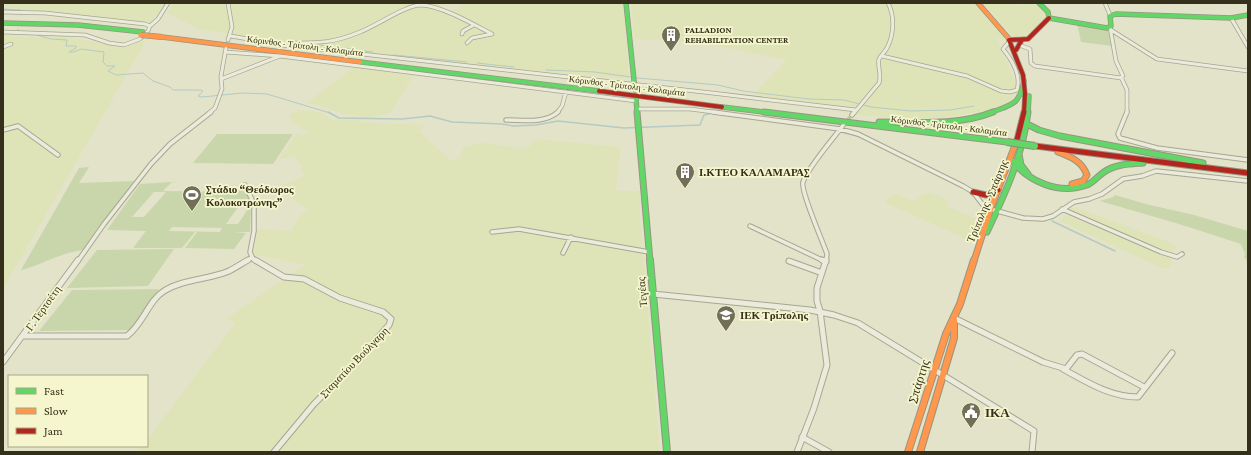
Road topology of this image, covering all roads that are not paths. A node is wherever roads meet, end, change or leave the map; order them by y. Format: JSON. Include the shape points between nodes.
{"nodes":[{"id":1,"x":168,"y":3,"type":"edge"},
{"id":2,"x":228,"y":3,"type":"edge"},
{"id":3,"x":626,"y":3,"type":"edge"},
{"id":4,"x":888,"y":3,"type":"edge"},
{"id":5,"x":978,"y":3,"type":"edge"},
{"id":6,"x":1039,"y":3,"type":"edge"},
{"id":7,"x":1105,"y":3,"type":"edge"},
{"id":8,"x":3,"y":12,"type":"edge"},
{"id":9,"x":1110,"y":15,"type":"junction"},
{"id":10,"x":1248,"y":15,"type":"edge"},
{"id":11,"x":1049,"y":18,"type":"junction"},
{"id":12,"x":1231,"y":18,"type":"junction"},
{"id":13,"x":3,"y":24,"type":"edge"},
{"id":14,"x":474,"y":25,"type":"junction"},
{"id":15,"x":150,"y":26,"type":"junction"},
{"id":16,"x":1110,"y":28,"type":"junction"},
{"id":17,"x":3,"y":32,"type":"edge"},
{"id":18,"x":142,"y":34,"type":"junction"},
{"id":19,"x":462,"y":34,"type":"dead end"},
{"id":20,"x":163,"y":36,"type":"junction"},
{"id":21,"x":231,"y":36,"type":"junction"},
{"id":22,"x":228,"y":40,"type":"dead end"},
{"id":23,"x":467,"y":43,"type":"dead end"},
{"id":24,"x":1013,"y":43,"type":"junction"},
{"id":25,"x":11,"y":44,"type":"dead end"},
{"id":26,"x":281,"y":45,"type":"junction"},
{"id":27,"x":3,"y":47,"type":"edge"},
{"id":28,"x":1248,"y":47,"type":"edge"},
{"id":29,"x":226,"y":48,"type":"dead end"},
{"id":30,"x":225,"y":52,"type":"junction"},
{"id":31,"x":280,"y":56,"type":"junction"},
{"id":32,"x":882,"y":56,"type":"junction"},
{"id":33,"x":1248,"y":71,"type":"edge"},
{"id":34,"x":1121,"y":77,"type":"junction"},
{"id":35,"x":221,"y":79,"type":"junction"},
{"id":36,"x":634,"y":81,"type":"junction"},
{"id":37,"x":1024,"y":82,"type":"junction"},
{"id":38,"x":566,"y":92,"type":"junction"},
{"id":39,"x":636,"y":99,"type":"joint"},
{"id":40,"x":637,"y":109,"type":"junction"},
{"id":41,"x":857,"y":109,"type":"junction"},
{"id":42,"x":852,"y":115,"type":"tunnel mouth"},
{"id":43,"x":506,"y":120,"type":"dead end"},
{"id":44,"x":873,"y":122,"type":"junction"},
{"id":45,"x":844,"y":124,"type":"tunnel mouth"},
{"id":46,"x":1027,"y":124,"type":"junction"},
{"id":47,"x":3,"y":130,"type":"edge"},
{"id":48,"x":840,"y":130,"type":"junction"},
{"id":49,"x":1008,"y":141,"type":"junction"},
{"id":50,"x":1035,"y":145,"type":"junction"},
{"id":51,"x":1019,"y":154,"type":"junction"},
{"id":52,"x":58,"y":155,"type":"dead end"},
{"id":53,"x":1248,"y":160,"type":"edge"},
{"id":54,"x":1012,"y":163,"type":"junction"},
{"id":55,"x":1209,"y":164,"type":"junction"},
{"id":56,"x":1191,"y":166,"type":"junction"},
{"id":57,"x":1248,"y":169,"type":"edge"},
{"id":58,"x":1248,"y":173,"type":"edge"},
{"id":59,"x":1248,"y":182,"type":"edge"},
{"id":60,"x":245,"y":185,"type":"dead end"},
{"id":61,"x":998,"y":190,"type":"junction"},
{"id":62,"x":973,"y":192,"type":"junction"},
{"id":63,"x":1062,"y":209,"type":"junction"},
{"id":64,"x":994,"y":210,"type":"junction"},
{"id":65,"x":750,"y":226,"type":"dead end"},
{"id":66,"x":492,"y":232,"type":"dead end"},
{"id":67,"x":571,"y":238,"type":"junction"},
{"id":68,"x":978,"y":251,"type":"joint"},
{"id":69,"x":649,"y":252,"type":"junction"},
{"id":70,"x":563,"y":253,"type":"dead end"},
{"id":71,"x":1182,"y":254,"type":"dead end"},
{"id":72,"x":251,"y":258,"type":"junction"},
{"id":73,"x":789,"y":261,"type":"dead end"},
{"id":74,"x":826,"y":262,"type":"junction"},
{"id":75,"x":822,"y":273,"type":"junction"},
{"id":76,"x":653,"y":294,"type":"junction"},
{"id":77,"x":820,"y":312,"type":"junction"},
{"id":78,"x":954,"y":318,"type":"junction"},
{"id":79,"x":23,"y":336,"type":"junction"},
{"id":80,"x":1172,"y":353,"type":"dead end"},
{"id":81,"x":3,"y":362,"type":"edge"},
{"id":82,"x":1062,"y":369,"type":"junction"},
{"id":83,"x":934,"y":370,"type":"junction"},
{"id":84,"x":942,"y":375,"type":"junction"},
{"id":85,"x":1144,"y":387,"type":"junction"},
{"id":86,"x":802,"y":437,"type":"junction"},
{"id":87,"x":274,"y":452,"type":"edge"},
{"id":88,"x":667,"y":452,"type":"edge"},
{"id":89,"x":797,"y":452,"type":"edge"},
{"id":90,"x":829,"y":452,"type":"edge"},
{"id":91,"x":908,"y":452,"type":"edge"},
{"id":92,"x":921,"y":452,"type":"edge"},
{"id":93,"x":1032,"y":452,"type":"edge"}],
"edges":[{"from":1,"to":15,"type":"street"},
{"from":2,"to":21,"type":"street"},
{"from":3,"to":36,"type":"main road"},
{"from":4,"to":32,"type":"street","via":[[892,11],[893,30]]},
{"from":5,"to":24,"type":"main road","name":"Τρίπολης - Σπάρτης"},
{"from":6,"to":11,"type":"main road","via":[[1049,14]]},
{"from":7,"to":9,"type":"street"},
{"from":8,"to":15,"type":"street","via":[[45,13]]},
{"from":9,"to":12,"type":"main road"},
{"from":9,"to":16,"type":"main road"},
{"from":10,"to":12,"type":"main road"},
{"from":11,"to":16,"type":"main road"},
{"from":11,"to":24,"type":"main road","via":[[1030,36]]},
{"from":12,"to":28,"type":"street"},
{"from":13,"to":18,"type":"main road","name":"Κόρινθος - Τρίπολη - Καλαμάτα"},
{"from":13,"to":18,"type":"main road","name":"Κόρινθος - Τρίπολη - Καλαμάτα","via":[[94,26]]},
{"from":14,"to":19,"type":"street"},
{"from":14,"to":23,"type":"street","via":[[492,34],[472,38]]},
{"from":14,"to":26,"type":"street","via":[[449,12],[421,5],[332,42]]},
{"from":15,"to":17,"type":"street","via":[[141,39],[120,45],[85,35]]},
{"from":16,"to":33,"type":"street","via":[[1157,59]]},
{"from":16,"to":34,"type":"street","via":[[1116,61],[1123,76]]},
{"from":18,"to":20,"type":"main road","name":"Κόρινθος - Τρίπολη - Καλαμάτα","bridge":true},
{"from":20,"to":44,"type":"main road","name":"Κόρινθος - Τρίπολη - Καλαμάτα"},
{"from":20,"to":49,"type":"main road","name":"Κόρινθος - Τρίπολη - Καλαμάτα"},
{"from":21,"to":22,"type":"street"},
{"from":21,"to":26,"type":"street"},
{"from":24,"to":32,"type":"street","via":[[1002,49],[1009,56],[1018,81],[1017,90],[1010,92],[967,76]]},
{"from":24,"to":34,"type":"street","via":[[1030,49],[1031,63],[1035,66]]},
{"from":24,"to":37,"type":"main road","name":"Τρίπολης - Σπάρτης"},
{"from":24,"to":46,"type":"main road","name":"Τρίπολης - Σπάρτης","via":[[1028,84],[1030,105]]},
{"from":25,"to":27,"type":"street"},
{"from":26,"to":36,"type":"street"},
{"from":29,"to":30,"type":"street"},
{"from":30,"to":31,"type":"street"},
{"from":30,"to":35,"type":"street"},
{"from":31,"to":35,"type":"street"},
{"from":31,"to":38,"type":"street"},
{"from":32,"to":41,"type":"street","via":[[879,59],[879,83]]},
{"from":34,"to":53,"type":"street","via":[[1126,82],[1128,91],[1126,118],[1118,134],[1120,138],[1157,148]]},
{"from":35,"to":79,"type":"street","name":"Γ. Τερτσέτη","via":[[222,89],[219,98],[209,114],[176,138],[157,157]]},
{"from":36,"to":41,"type":"street"},
{"from":37,"to":44,"type":"main road","via":[[1022,94],[1015,103],[979,117],[929,124]]},
{"from":37,"to":54,"type":"main road","name":"Τρίπολης - Σπάρτης","via":[[1024,113]]},
{"from":38,"to":39,"type":"street"},
{"from":38,"to":43,"type":"street","via":[[560,109],[552,116],[530,121]]},
{"from":39,"to":40,"type":"main road","name":"Τεγέας"},
{"from":40,"to":48,"type":"street","via":[[690,109]]},
{"from":40,"to":69,"type":"main road","name":"Τεγέας"},
{"from":41,"to":42,"type":"street"},
{"from":44,"to":49,"type":"main road","name":"Κόρινθος - Τρίπολη - Καλαμάτα"},
{"from":45,"to":48,"type":"street"},
{"from":46,"to":51,"type":"main road","name":"Τρίπολης - Σπάρτης"},
{"from":46,"to":55,"type":"main road","via":[[1035,129],[1065,137]]},
{"from":47,"to":52,"type":"street","via":[[18,126]]},
{"from":48,"to":62,"type":"street","via":[[865,136]]},
{"from":48,"to":74,"type":"street","via":[[814,164],[803,185],[827,254]]},
{"from":49,"to":50,"type":"main road","name":"Κόρινθος - Τρίπολη - Καλαμάτα"},
{"from":49,"to":50,"type":"main road","name":"Κόρινθος - Τρίπολη - Καλαμάτα","bridge":true},
{"from":50,"to":51,"type":"main road","via":[[1073,158],[1087,172],[1086,178],[1073,184],[1043,181],[1025,172]]},
{"from":50,"to":55,"type":"main road","name":"Κόρινθος - Τρίπολη - Καλαμάτα"},
{"from":50,"to":56,"type":"main road","name":"Κόρινθος - Τρίπολη - Καλαμάτα"},
{"from":51,"to":54,"type":"main road","name":"Τρίπολης - Σπάρτης"},
{"from":54,"to":56,"type":"main road","via":[[1036,181],[1068,188],[1087,185],[1103,172],[1121,165],[1145,163]]},
{"from":54,"to":61,"type":"main road","name":"Τρίπολης - Σπάρτης"},
{"from":54,"to":64,"type":"main road","name":"Τρίπολης - Σπάρτης"},
{"from":55,"to":57,"type":"main road","name":"Κόρινθος - Τρίπολη - Καλαμάτα"},
{"from":56,"to":58,"type":"main road","name":"Κόρινθος - Τρίπολη - Καλαμάτα"},
{"from":59,"to":63,"type":"street","via":[[1156,171],[1123,179],[1102,194],[1074,202]]},
{"from":60,"to":72,"type":"street","via":[[254,204]]},
{"from":61,"to":62,"type":"main road","via":[[986,195]]},
{"from":61,"to":64,"type":"main road","name":"Τρίπολης - Σπάρτης"},
{"from":62,"to":64,"type":"street","via":[[983,205]]},
{"from":63,"to":64,"type":"street","via":[[1053,216],[1036,219]]},
{"from":63,"to":71,"type":"street","via":[[1161,252],[1177,257]]},
{"from":64,"to":68,"type":"main road","name":"Τρίπολης - Σπάρτης"},
{"from":65,"to":74,"type":"street"},
{"from":66,"to":67,"type":"street","via":[[519,229]]},
{"from":67,"to":69,"type":"street"},
{"from":67,"to":70,"type":"street"},
{"from":68,"to":78,"type":"main road","name":"Σπάρτης"},
{"from":69,"to":76,"type":"main road","name":"Τεγέας"},
{"from":72,"to":79,"type":"street","via":[[229,271],[166,290],[157,296],[134,331],[126,336]]},
{"from":72,"to":87,"type":"street","name":"Σταματίου Βούλγαρη","via":[[284,277],[304,279],[340,298],[383,312],[391,319],[389,325],[362,356],[314,404]]},
{"from":73,"to":75,"type":"street"},
{"from":74,"to":75,"type":"street"},
{"from":75,"to":77,"type":"street","via":[[817,288]]},
{"from":76,"to":77,"type":"street"},
{"from":76,"to":88,"type":"main road","name":"Τεγέας"},
{"from":77,"to":83,"type":"street","via":[[840,315],[858,323]]},
{"from":77,"to":86,"type":"street","via":[[826,369]]},
{"from":78,"to":82,"type":"street","via":[[1010,347]]},
{"from":78,"to":83,"type":"main road","name":"Σπάρτης"},
{"from":78,"to":84,"type":"main road","name":"Σπάρτης","via":[[954,338]]},
{"from":79,"to":81,"type":"street","name":"Γ. Τερτσέτη"},
{"from":80,"to":85,"type":"street"},
{"from":82,"to":85,"type":"street","via":[[1104,390],[1131,398],[1138,397]]},
{"from":82,"to":85,"type":"street","via":[[1069,367],[1077,355],[1082,354]]},
{"from":83,"to":84,"type":"street"},
{"from":83,"to":91,"type":"main road","name":"Σπάρτης"},
{"from":84,"to":92,"type":"main road","name":"Σπάρτης"},
{"from":84,"to":93,"type":"street","via":[[1034,431]]},
{"from":86,"to":89,"type":"street"},
{"from":86,"to":90,"type":"street"}]}
